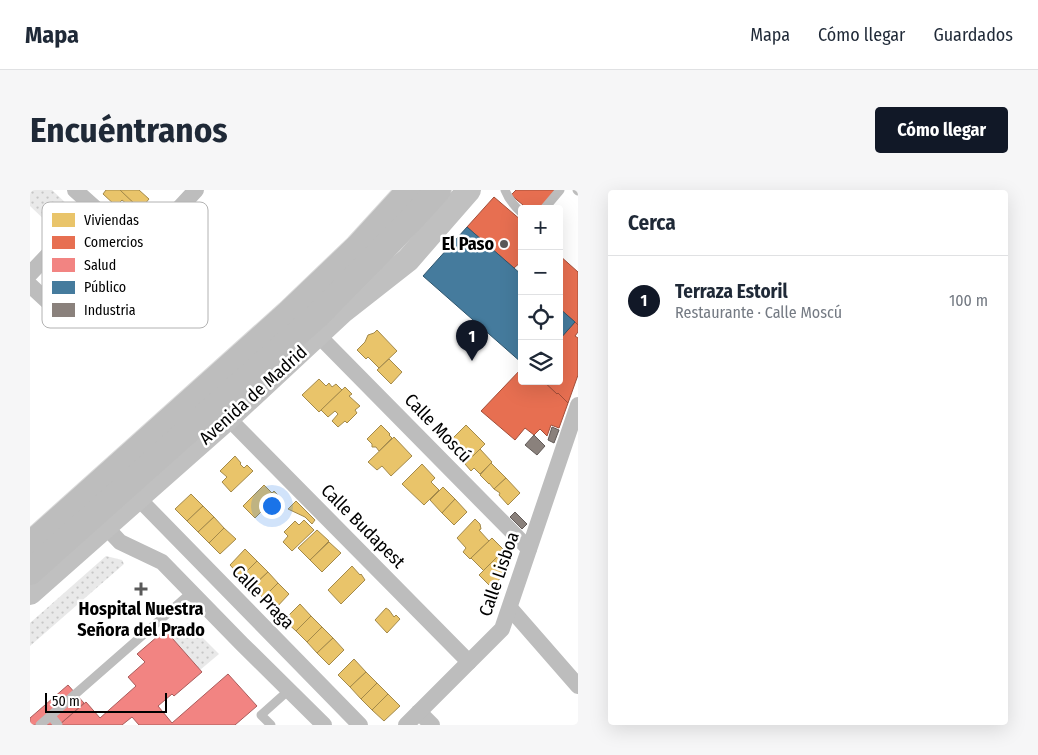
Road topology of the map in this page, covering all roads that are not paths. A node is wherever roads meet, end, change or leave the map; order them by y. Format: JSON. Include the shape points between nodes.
{"nodes":[{"id":1,"x":75,"y":190,"type":"edge"},
{"id":2,"x":196,"y":190,"type":"edge"},
{"id":3,"x":410,"y":190,"type":"edge"},
{"id":4,"x":438,"y":190,"type":"edge"},
{"id":5,"x":469,"y":190,"type":"edge"},
{"id":6,"x":505,"y":190,"type":"edge"},
{"id":7,"x":560,"y":190,"type":"edge"},
{"id":8,"x":88,"y":202,"type":"edge"},
{"id":9,"x":185,"y":202,"type":"edge"},
{"id":10,"x":547,"y":205,"type":"edge"},
{"id":11,"x":518,"y":209,"type":"edge"},
{"id":12,"x":42,"y":261,"type":"edge"},
{"id":13,"x":30,"y":274,"type":"edge"},
{"id":14,"x":30,"y":285,"type":"edge"},
{"id":15,"x":42,"y":296,"type":"edge"},
{"id":16,"x":318,"y":335,"type":"junction"},
{"id":17,"x":578,"y":404,"type":"edge"},
{"id":18,"x":228,"y":418,"type":"junction"},
{"id":19,"x":572,"y":441,"type":"edge"},
{"id":20,"x":138,"y":498,"type":"junction"},
{"id":21,"x":105,"y":526,"type":"junction"},
{"id":22,"x":30,"y":545,"type":"edge"},
{"id":23,"x":528,"y":550,"type":"junction"},
{"id":24,"x":30,"y":572,"type":"edge"},
{"id":25,"x":192,"y":592,"type":"junction"},
{"id":26,"x":30,"y":593,"type":"edge"},
{"id":27,"x":510,"y":608,"type":"junction"},
{"id":28,"x":469,"y":662,"type":"junction"},
{"id":29,"x":578,"y":686,"type":"edge"},
{"id":30,"x":289,"y":690,"type":"junction"},
{"id":31,"x":419,"y":712,"type":"junction"},
{"id":32,"x":51,"y":716,"type":"junction"},
{"id":33,"x":40,"y":725,"type":"edge"},
{"id":34,"x":58,"y":725,"type":"edge"},
{"id":35,"x":271,"y":725,"type":"edge"},
{"id":36,"x":324,"y":725,"type":"edge"},
{"id":37,"x":360,"y":725,"type":"edge"},
{"id":38,"x":406,"y":725,"type":"edge"},
{"id":39,"x":432,"y":725,"type":"edge"}],
"edges":[{"from":1,"to":8,"type":"street"},
{"from":2,"to":9,"type":"street"},
{"from":3,"to":22,"type":"main road","name":"Avenida de Madrid","via":[[358,247],[288,314]]},
{"from":4,"to":24,"type":"main road","name":"Avenida de Madrid","via":[[319,314]]},
{"from":5,"to":16,"type":"main road","name":"Avenida de Madrid","via":[[408,260]]},
{"from":6,"to":11,"type":"lane"},
{"from":7,"to":10,"type":"lane"},
{"from":12,"to":13,"type":"street"},
{"from":14,"to":15,"type":"street"},
{"from":16,"to":18,"type":"main road","name":"Avenida de Madrid"},
{"from":16,"to":23,"type":"street","name":"Calle Moscú"},
{"from":17,"to":19,"type":"street","name":"Calle Lisboa"},
{"from":18,"to":20,"type":"main road","name":"Avenida de Madrid"},
{"from":18,"to":28,"type":"street","name":"Calle Budapest"},
{"from":19,"to":23,"type":"street","name":"Calle Lisboa"},
{"from":20,"to":21,"type":"main road","name":"Avenida de Madrid"},
{"from":20,"to":37,"type":"street","name":"Calle Praga"},
{"from":21,"to":25,"type":"street","via":[[120,542],[162,562]]},
{"from":21,"to":26,"type":"main road","name":"Avenida de Madrid"},
{"from":23,"to":27,"type":"street","name":"Calle Lisboa"},
{"from":25,"to":30,"type":"street"},
{"from":25,"to":32,"type":"lane"},
{"from":27,"to":28,"type":"street","name":"Calle Lisboa","via":[[502,629]]},
{"from":27,"to":29,"type":"street"},
{"from":28,"to":31,"type":"street","name":"Calle Lisboa"},
{"from":30,"to":35,"type":"lane","via":[[261,715]]},
{"from":30,"to":36,"type":"street"},
{"from":31,"to":38,"type":"street","name":"Calle Lisboa"},
{"from":31,"to":39,"type":"street"},
{"from":32,"to":33,"type":"lane"},
{"from":32,"to":34,"type":"lane"}]}
